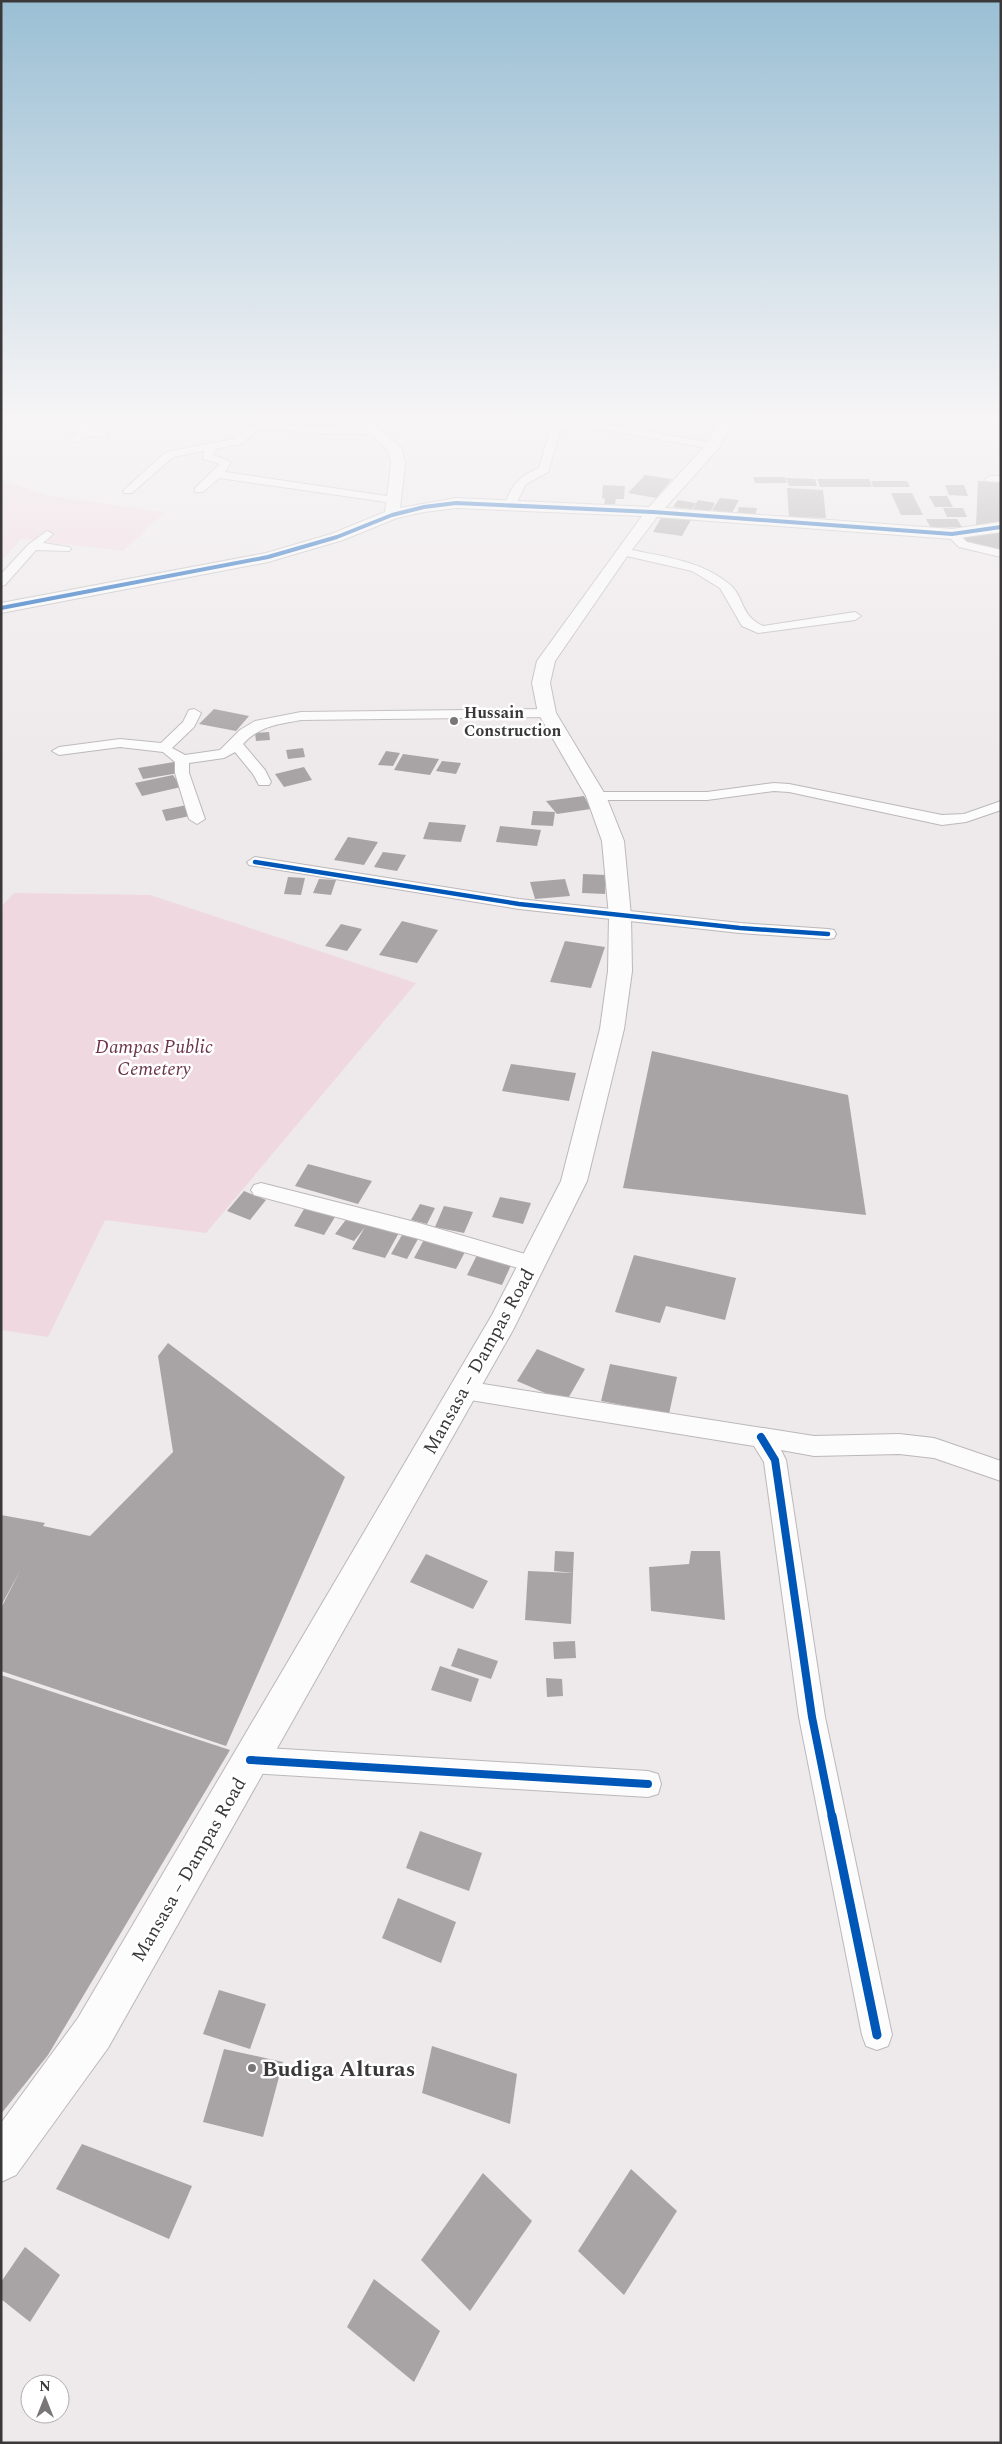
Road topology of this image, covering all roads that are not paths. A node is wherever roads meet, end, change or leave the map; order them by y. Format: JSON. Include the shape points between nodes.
{"nodes":[{"id":1,"x":346,"y":532,"type":"edge"},
{"id":2,"x":637,"y":532,"type":"edge"},
{"id":3,"x":926,"y":532,"type":"edge"},
{"id":4,"x":964,"y":532,"type":"edge"},
{"id":5,"x":48,"y":534,"type":"dead end"},
{"id":6,"x":952,"y":534,"type":"junction"},
{"id":7,"x":33,"y":546,"type":"junction"},
{"id":8,"x":65,"y":549,"type":"dead end"},
{"id":9,"x":622,"y":552,"type":"junction"},
{"id":10,"x":1001,"y":554,"type":"edge"},
{"id":11,"x":1,"y":582,"type":"edge"},
{"id":12,"x":1,"y":608,"type":"edge"},
{"id":13,"x":855,"y":616,"type":"dead end"},
{"id":14,"x":194,"y":713,"type":"dead end"},
{"id":15,"x":547,"y":713,"type":"junction"},
{"id":16,"x":236,"y":744,"type":"junction"},
{"id":17,"x":164,"y":748,"type":"junction"},
{"id":18,"x":59,"y":751,"type":"dead end"},
{"id":19,"x":182,"y":760,"type":"junction"},
{"id":20,"x":264,"y":782,"type":"dead end"},
{"id":21,"x":596,"y":796,"type":"junction"},
{"id":22,"x":1001,"y":805,"type":"edge"},
{"id":23,"x":196,"y":819,"type":"dead end"},
{"id":24,"x":255,"y":862,"type":"dead end"},
{"id":25,"x":620,"y":916,"type":"junction"},
{"id":26,"x":828,"y":934,"type":"dead end"},
{"id":27,"x":260,"y":1190,"type":"dead end"},
{"id":28,"x":532,"y":1264,"type":"junction"},
{"id":29,"x":464,"y":1390,"type":"junction"},
{"id":30,"x":761,"y":1437,"type":"junction"},
{"id":31,"x":1001,"y":1471,"type":"edge"},
{"id":32,"x":250,"y":1760,"type":"junction"},
{"id":33,"x":648,"y":1784,"type":"dead end"},
{"id":34,"x":876,"y":2035,"type":"dead end"},
{"id":35,"x":1,"y":2160,"type":"edge"}],
"edges":[{"from":1,"to":12,"type":"main road","via":[[268,557]]},
{"from":2,"to":9,"type":"main road","name":"Mansasa – Dampas Road"},
{"from":3,"to":6,"type":"main road"},
{"from":4,"to":6,"type":"main road"},
{"from":5,"to":7,"type":"street"},
{"from":6,"to":10,"type":"street","via":[[964,545]]},
{"from":7,"to":8,"type":"street"},
{"from":7,"to":11,"type":"street"},
{"from":9,"to":13,"type":"street","via":[[696,568],[725,586],[746,623],[762,630]]},
{"from":9,"to":15,"type":"main road","name":"Mansasa – Dampas Road","via":[[546,661],[542,683]]},
{"from":14,"to":17,"type":"street","via":[[189,724]]},
{"from":15,"to":16,"type":"street","via":[[301,716],[260,724],[245,733]]},
{"from":15,"to":21,"type":"main road","name":"Mansasa – Dampas Road"},
{"from":16,"to":19,"type":"street","via":[[224,754]]},
{"from":16,"to":20,"type":"street"},
{"from":17,"to":18,"type":"street","via":[[120,743]]},
{"from":17,"to":19,"type":"street"},
{"from":19,"to":23,"type":"street","via":[[182,773]]},
{"from":21,"to":22,"type":"street","via":[[707,796],[774,787],[790,788],[954,821]]},
{"from":21,"to":25,"type":"main road","name":"Mansasa – Dampas Road","via":[[613,841]]},
{"from":24,"to":25,"type":"street","via":[[519,904]]},
{"from":25,"to":26,"type":"street"},
{"from":25,"to":28,"type":"main road","name":"Mansasa – Dampas Road","via":[[620,971],[612,1029],[574,1181]]},
{"from":27,"to":28,"type":"street"},
{"from":28,"to":29,"type":"main road","name":"Mansasa – Dampas Road"},
{"from":29,"to":30,"type":"street"},
{"from":29,"to":32,"type":"main road","name":"Mansasa – Dampas Road"},
{"from":30,"to":31,"type":"street","via":[[814,1446],[899,1444],[934,1448]]},
{"from":30,"to":34,"type":"street","via":[[775,1460],[812,1717]]},
{"from":32,"to":33,"type":"street"},
{"from":32,"to":35,"type":"main road","name":"Mansasa – Dampas Road","via":[[93,2033]]}]}
